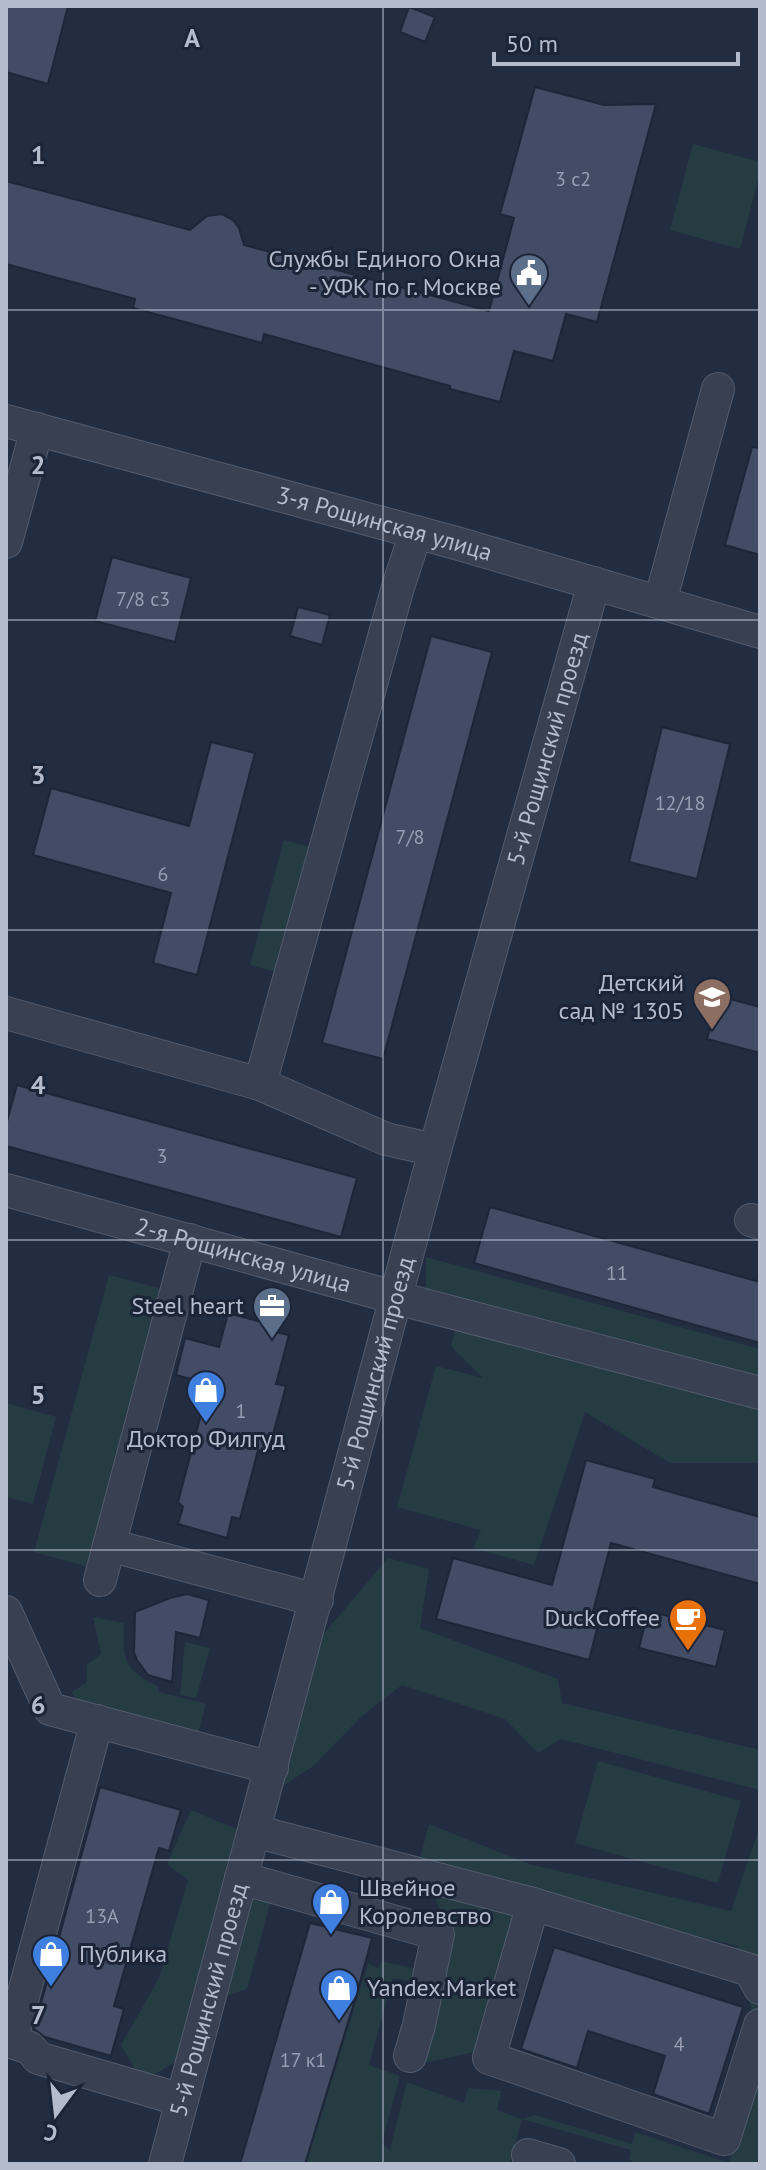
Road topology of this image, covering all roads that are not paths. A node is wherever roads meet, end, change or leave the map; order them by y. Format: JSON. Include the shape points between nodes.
{"nodes":[{"id":1,"x":718,"y":389,"type":"dead end"},
{"id":2,"x":6,"y":421,"type":"edge"},
{"id":3,"x":37,"y":429,"type":"junction"},
{"id":4,"x":416,"y":532,"type":"junction"},
{"id":5,"x":6,"y":542,"type":"edge"},
{"id":6,"x":594,"y":583,"type":"junction"},
{"id":7,"x":660,"y":602,"type":"junction"},
{"id":8,"x":760,"y":632,"type":"edge"},
{"id":9,"x":6,"y":1013,"type":"edge"},
{"id":10,"x":260,"y":1084,"type":"junction"},
{"id":11,"x":435,"y":1150,"type":"junction"},
{"id":12,"x":6,"y":1190,"type":"edge"},
{"id":13,"x":190,"y":1240,"type":"junction"},
{"id":14,"x":397,"y":1298,"type":"junction"},
{"id":15,"x":760,"y":1393,"type":"edge"},
{"id":16,"x":109,"y":1545,"type":"junction"},
{"id":17,"x":100,"y":1580,"type":"dead end"},
{"id":18,"x":317,"y":1600,"type":"junction"},
{"id":19,"x":6,"y":1612,"type":"edge"},
{"id":20,"x":97,"y":1721,"type":"junction"},
{"id":21,"x":272,"y":1768,"type":"junction"},
{"id":22,"x":254,"y":1831,"type":"junction"},
{"id":23,"x":241,"y":1878,"type":"junction"},
{"id":24,"x":533,"y":1904,"type":"junction"},
{"id":25,"x":760,"y":1988,"type":"edge"},
{"id":26,"x":760,"y":2025,"type":"edge"},
{"id":27,"x":9,"y":2041,"type":"edge"},
{"id":28,"x":410,"y":2056,"type":"dead end"},
{"id":29,"x":182,"y":2100,"type":"junction"},
{"id":30,"x":529,"y":2151,"type":"edge"},
{"id":31,"x":165,"y":2164,"type":"edge"},
{"id":32,"x":559,"y":2164,"type":"edge"}],
"edges":[{"from":1,"to":7,"type":"street"},
{"from":2,"to":3,"type":"street","name":"3-я Рощинская улица"},
{"from":3,"to":4,"type":"street","name":"3-я Рощинская улица"},
{"from":3,"to":5,"type":"street"},
{"from":4,"to":6,"type":"street","name":"3-я Рощинская улица"},
{"from":4,"to":10,"type":"street"},
{"from":6,"to":7,"type":"street","name":"3-я Рощинская улица"},
{"from":6,"to":11,"type":"street","name":"5-й Рощинский проезд"},
{"from":7,"to":8,"type":"street","name":"3-я Рощинская улица"},
{"from":9,"to":10,"type":"street"},
{"from":10,"to":11,"type":"street","via":[[386,1139]]},
{"from":11,"to":14,"type":"street","name":"5-й Рощинский проезд"},
{"from":12,"to":13,"type":"street","name":"2-я Рощинская улица"},
{"from":13,"to":14,"type":"street","name":"2-я Рощинская улица"},
{"from":13,"to":16,"type":"street"},
{"from":14,"to":15,"type":"street","name":"2-я Рощинская улица"},
{"from":14,"to":18,"type":"street","name":"5-й Рощинский проезд"},
{"from":16,"to":17,"type":"street"},
{"from":16,"to":18,"type":"street"},
{"from":18,"to":21,"type":"street","name":"5-й Рощинский проезд"},
{"from":19,"to":20,"type":"street","via":[[50,1709]]},
{"from":20,"to":21,"type":"street"},
{"from":20,"to":27,"type":"street"},
{"from":21,"to":22,"type":"street","name":"5-й Рощинский проезд"},
{"from":22,"to":23,"type":"street","name":"5-й Рощинский проезд"},
{"from":22,"to":24,"type":"street"},
{"from":23,"to":28,"type":"street","via":[[438,1934]]},
{"from":23,"to":29,"type":"street","name":"5-й Рощинский проезд"},
{"from":24,"to":25,"type":"street","via":[[750,1970]]},
{"from":24,"to":26,"type":"street","via":[[489,2058],[724,2139]]},
{"from":27,"to":29,"type":"street","via":[[30,2048],[38,2058]]},
{"from":29,"to":31,"type":"street","name":"5-й Рощинский проезд"},
{"from":30,"to":32,"type":"street"}]}
